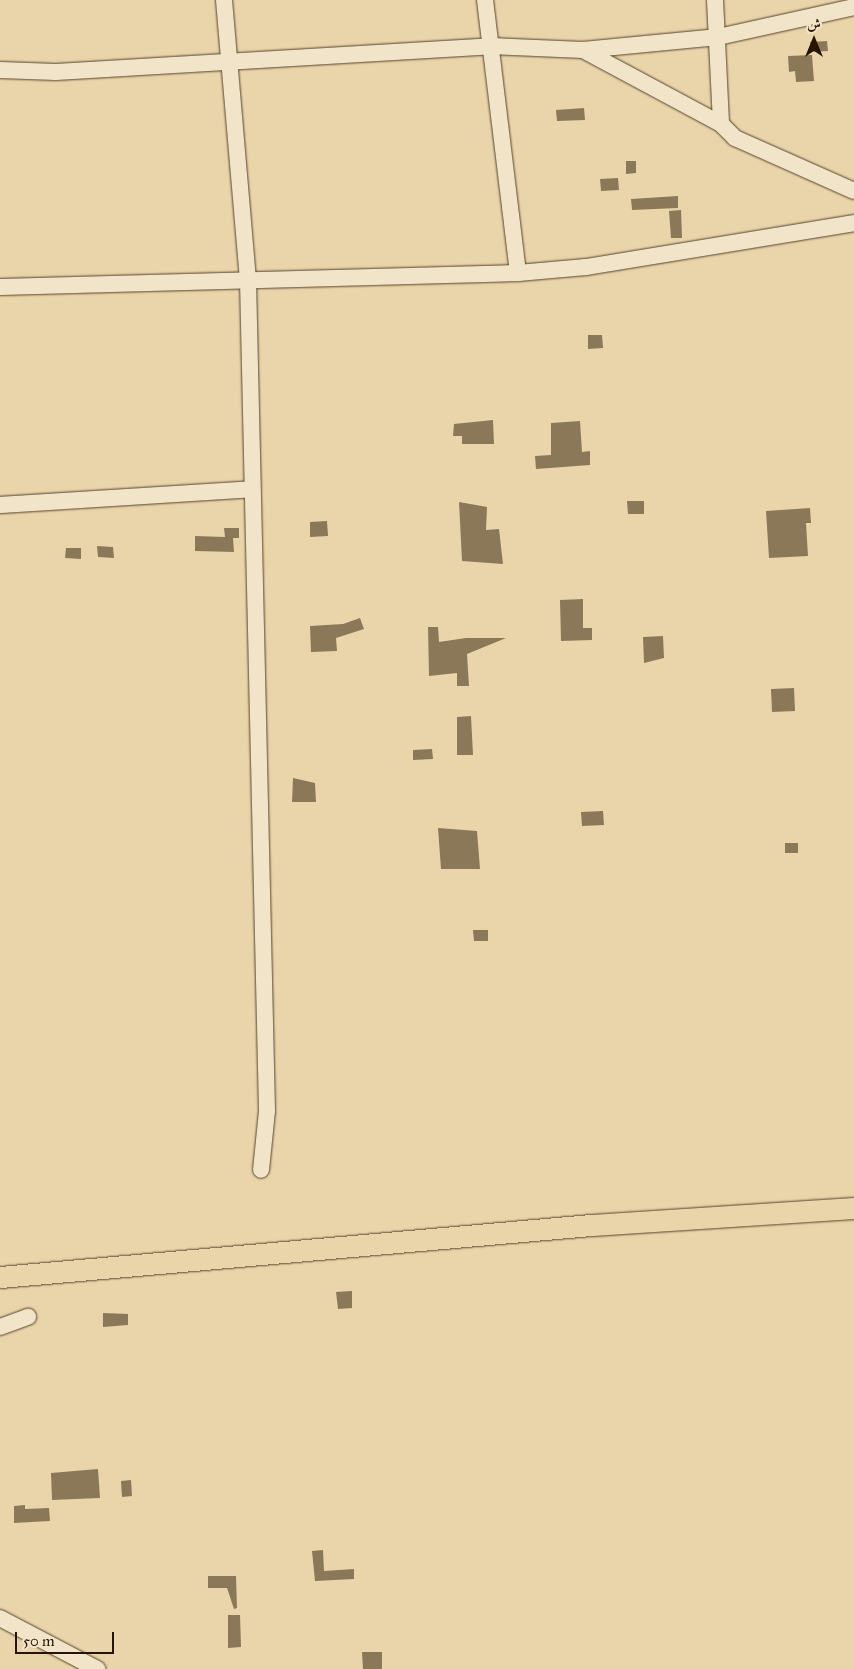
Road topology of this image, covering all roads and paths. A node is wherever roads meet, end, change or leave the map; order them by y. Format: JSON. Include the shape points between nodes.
{"nodes":[{"id":1,"x":224,"y":0,"type":"edge"},
{"id":2,"x":485,"y":0,"type":"edge"},
{"id":3,"x":715,"y":0,"type":"edge"},
{"id":4,"x":836,"y":0,"type":"edge"},
{"id":5,"x":854,"y":7,"type":"edge"},
{"id":6,"x":819,"y":15,"type":"junction"},
{"id":7,"x":718,"y":37,"type":"junction"},
{"id":8,"x":492,"y":46,"type":"junction"},
{"id":9,"x":583,"y":50,"type":"junction"},
{"id":10,"x":232,"y":62,"type":"junction"},
{"id":11,"x":0,"y":70,"type":"edge"},
{"id":12,"x":721,"y":124,"type":"junction"},
{"id":13,"x":854,"y":191,"type":"edge"},
{"id":14,"x":854,"y":223,"type":"edge"},
{"id":15,"x":518,"y":273,"type":"junction"},
{"id":16,"x":248,"y":280,"type":"junction"},
{"id":17,"x":0,"y":287,"type":"edge"},
{"id":18,"x":251,"y":489,"type":"junction"},
{"id":19,"x":0,"y":505,"type":"edge"},
{"id":20,"x":261,"y":1170,"type":"dead end"},
{"id":21,"x":854,"y":1208,"type":"edge"},
{"id":22,"x":0,"y":1277,"type":"edge"},
{"id":23,"x":28,"y":1316,"type":"dead end"},
{"id":24,"x":0,"y":1327,"type":"edge"},
{"id":25,"x":0,"y":1618,"type":"edge"},
{"id":26,"x":97,"y":1669,"type":"edge"}],
"edges":[{"from":1,"to":10,"type":"street"},
{"from":2,"to":8,"type":"street"},
{"from":3,"to":7,"type":"street"},
{"from":4,"to":6,"type":"street"},
{"from":5,"to":6,"type":"street"},
{"from":6,"to":7,"type":"street"},
{"from":7,"to":9,"type":"street"},
{"from":7,"to":12,"type":"street"},
{"from":8,"to":9,"type":"street"},
{"from":8,"to":10,"type":"street"},
{"from":8,"to":15,"type":"street"},
{"from":9,"to":12,"type":"street"},
{"from":10,"to":11,"type":"street","via":[[56,72]]},
{"from":10,"to":16,"type":"street"},
{"from":12,"to":13,"type":"street","via":[[735,138]]},
{"from":14,"to":15,"type":"street","via":[[586,268]]},
{"from":15,"to":16,"type":"street"},
{"from":16,"to":17,"type":"street"},
{"from":16,"to":18,"type":"street"},
{"from":18,"to":19,"type":"street"},
{"from":18,"to":20,"type":"street","via":[[267,1112]]},
{"from":21,"to":22,"type":"main road","via":[[591,1225]]},
{"from":23,"to":24,"type":"street"},
{"from":25,"to":26,"type":"street"}]}
